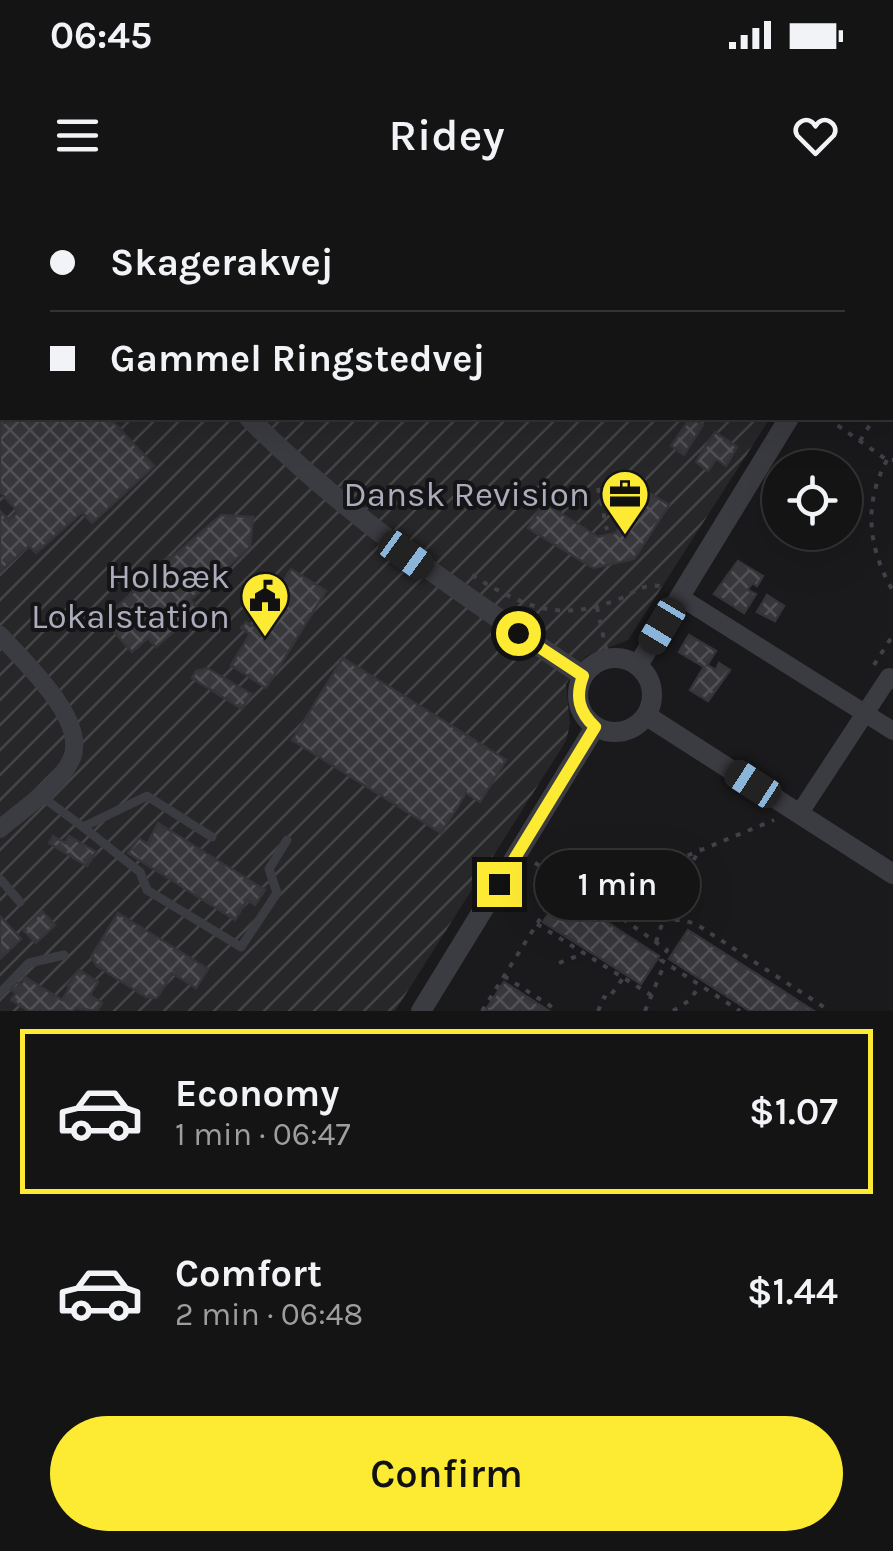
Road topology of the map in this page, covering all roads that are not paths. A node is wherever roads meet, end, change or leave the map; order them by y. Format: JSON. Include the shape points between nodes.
{"nodes":[{"id":1,"x":250,"y":420,"type":"edge"},
{"id":2,"x":788,"y":420,"type":"edge"},
{"id":3,"x":680,"y":597,"type":"junction"},
{"id":4,"x":0,"y":635,"type":"edge"},
{"id":5,"x":638,"y":665,"type":"junction"},
{"id":6,"x":583,"y":676,"type":"junction"},
{"id":7,"x":893,"y":680,"type":"edge"},
{"id":8,"x":865,"y":713,"type":"junction"},
{"id":9,"x":647,"y":716,"type":"junction"},
{"id":10,"x":595,"y":727,"type":"junction"},
{"id":11,"x":893,"y":731,"type":"edge"},
{"id":12,"x":39,"y":795,"type":"junction"},
{"id":13,"x":792,"y":809,"type":"junction"},
{"id":14,"x":83,"y":827,"type":"junction"},
{"id":15,"x":0,"y":829,"type":"edge"},
{"id":16,"x":212,"y":836,"type":"dead end"},
{"id":17,"x":287,"y":840,"type":"dead end"},
{"id":18,"x":893,"y":874,"type":"edge"},
{"id":19,"x":0,"y":879,"type":"edge"},
{"id":20,"x":20,"y":902,"type":"dead end"},
{"id":21,"x":64,"y":955,"type":"dead end"},
{"id":22,"x":0,"y":993,"type":"edge"},
{"id":23,"x":421,"y":1011,"type":"edge"}],
"edges":[{"from":1,"to":6,"type":"street","via":[[377,533]]},
{"from":2,"to":3,"type":"street"},
{"from":3,"to":5,"type":"street"},
{"from":3,"to":8,"type":"street"},
{"from":4,"to":12,"type":"street","via":[[62,708],[72,730],[73,756]]},
{"from":5,"to":6,"type":"street","via":[[608,658]]},
{"from":5,"to":9,"type":"street","via":[[652,689]]},
{"from":6,"to":10,"type":"street","via":[[578,704]]},
{"from":7,"to":8,"type":"street"},
{"from":8,"to":11,"type":"street"},
{"from":8,"to":13,"type":"street"},
{"from":9,"to":10,"type":"street","via":[[623,732]]},
{"from":9,"to":13,"type":"street"},
{"from":10,"to":23,"type":"street"},
{"from":12,"to":14,"type":"lane"},
{"from":12,"to":15,"type":"street"},
{"from":13,"to":18,"type":"street"},
{"from":14,"to":16,"type":"lane","via":[[147,796]]},
{"from":14,"to":17,"type":"lane","via":[[140,872],[147,890],[241,947],[277,892],[268,870]]},
{"from":19,"to":20,"type":"lane"},
{"from":21,"to":22,"type":"lane","via":[[29,962]]}]}
